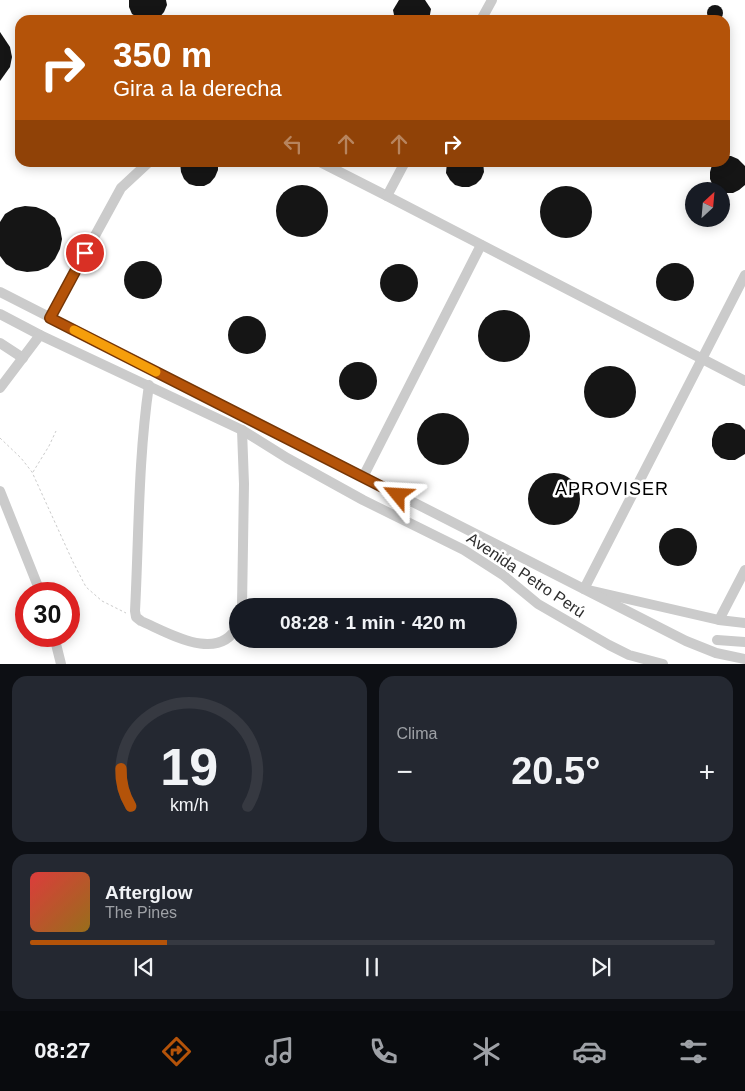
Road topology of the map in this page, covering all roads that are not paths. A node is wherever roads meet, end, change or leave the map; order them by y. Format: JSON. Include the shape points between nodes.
{"nodes":[{"id":1,"x":492,"y":0,"type":"edge"},
{"id":2,"x":484,"y":15,"type":"edge"},
{"id":3,"x":144,"y":167,"type":"edge"},
{"id":4,"x":330,"y":167,"type":"edge"},
{"id":5,"x":402,"y":167,"type":"edge"},
{"id":6,"x":387,"y":196,"type":"junction"},
{"id":7,"x":481,"y":245,"type":"junction"},
{"id":8,"x":745,"y":275,"type":"edge"},
{"id":9,"x":0,"y":292,"type":"edge"},
{"id":10,"x":0,"y":314,"type":"edge"},
{"id":11,"x":50,"y":318,"type":"junction"},
{"id":12,"x":40,"y":335,"type":"junction"},
{"id":13,"x":0,"y":343,"type":"edge"},
{"id":14,"x":22,"y":358,"type":"junction"},
{"id":15,"x":701,"y":359,"type":"junction"},
{"id":16,"x":745,"y":380,"type":"edge"},
{"id":17,"x":149,"y":385,"type":"junction"},
{"id":18,"x":0,"y":388,"type":"edge"},
{"id":19,"x":242,"y":430,"type":"junction"},
{"id":20,"x":363,"y":476,"type":"junction"},
{"id":21,"x":0,"y":491,"type":"edge"},
{"id":22,"x":745,"y":570,"type":"edge"},
{"id":23,"x":36,"y":582,"type":"edge"},
{"id":24,"x":584,"y":589,"type":"junction"},
{"id":25,"x":242,"y":598,"type":"edge"},
{"id":26,"x":719,"y":620,"type":"junction"},
{"id":27,"x":745,"y":623,"type":"edge"},
{"id":28,"x":229,"y":638,"type":"edge"},
{"id":29,"x":717,"y":640,"type":"dead end"},
{"id":30,"x":745,"y":642,"type":"edge"},
{"id":31,"x":57,"y":647,"type":"edge"},
{"id":32,"x":745,"y":659,"type":"edge"},
{"id":33,"x":61,"y":664,"type":"edge"},
{"id":34,"x":663,"y":664,"type":"edge"}],
"edges":[{"from":1,"to":2,"type":"street"},
{"from":3,"to":11,"type":"street","via":[[121,188]]},
{"from":4,"to":6,"type":"street"},
{"from":5,"to":6,"type":"street"},
{"from":6,"to":7,"type":"street"},
{"from":7,"to":15,"type":"street"},
{"from":7,"to":20,"type":"street"},
{"from":8,"to":15,"type":"street"},
{"from":9,"to":11,"type":"street"},
{"from":10,"to":12,"type":"street","name":"Avenida Petro Perú"},
{"from":11,"to":20,"type":"street"},
{"from":12,"to":14,"type":"street"},
{"from":12,"to":17,"type":"street","name":"Avenida Petro Perú"},
{"from":13,"to":14,"type":"street"},
{"from":14,"to":18,"type":"street"},
{"from":15,"to":16,"type":"street"},
{"from":15,"to":24,"type":"street"},
{"from":17,"to":19,"type":"street","name":"Avenida Petro Perú"},
{"from":17,"to":28,"type":"street","via":[[142,431],[136,617],[200,645],[218,645]]},
{"from":19,"to":25,"type":"street"},
{"from":19,"to":34,"type":"street","name":"Avenida Petro Perú","via":[[363,500],[464,550],[503,575],[538,604],[601,641],[629,655]]},
{"from":20,"to":24,"type":"street"},
{"from":21,"to":23,"type":"street"},
{"from":22,"to":26,"type":"street"},
{"from":24,"to":26,"type":"street"},
{"from":24,"to":32,"type":"street","via":[[695,645]]},
{"from":26,"to":27,"type":"street"},
{"from":29,"to":30,"type":"street"},
{"from":31,"to":33,"type":"street"}]}
